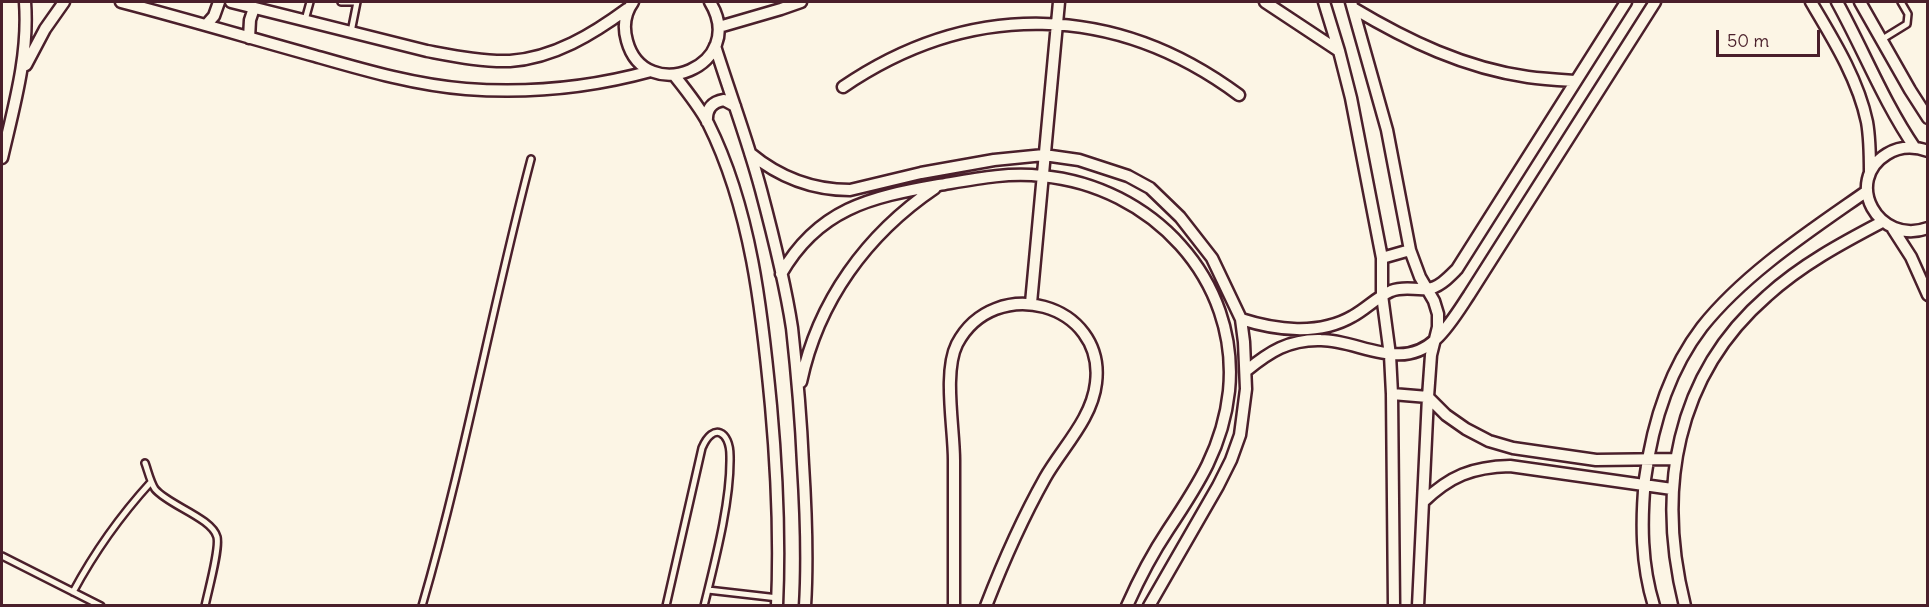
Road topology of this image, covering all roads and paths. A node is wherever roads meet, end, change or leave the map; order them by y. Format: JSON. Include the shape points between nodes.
{"nodes":[{"id":1,"x":25,"y":2,"type":"edge"},
{"id":2,"x":64,"y":2,"type":"edge"},
{"id":3,"x":121,"y":2,"type":"edge"},
{"id":4,"x":219,"y":2,"type":"edge"},
{"id":5,"x":231,"y":2,"type":"edge"},
{"id":6,"x":310,"y":2,"type":"edge"},
{"id":7,"x":341,"y":2,"type":"edge"},
{"id":8,"x":357,"y":2,"type":"edge"},
{"id":9,"x":710,"y":2,"type":"edge"},
{"id":10,"x":801,"y":2,"type":"edge"},
{"id":11,"x":1059,"y":2,"type":"edge"},
{"id":12,"x":1264,"y":2,"type":"edge"},
{"id":13,"x":1324,"y":2,"type":"edge"},
{"id":14,"x":1626,"y":2,"type":"edge"},
{"id":15,"x":1655,"y":2,"type":"edge"},
{"id":16,"x":1810,"y":2,"type":"edge"},
{"id":17,"x":1837,"y":2,"type":"edge"},
{"id":18,"x":1860,"y":2,"type":"edge"},
{"id":19,"x":1901,"y":2,"type":"edge"},
{"id":20,"x":630,"y":5,"type":"edge"},
{"id":21,"x":1352,"y":5,"type":"edge"},
{"id":22,"x":254,"y":8,"type":"junction"},
{"id":23,"x":305,"y":21,"type":"junction"},
{"id":24,"x":1058,"y":24,"type":"junction"},
{"id":25,"x":206,"y":25,"type":"junction"},
{"id":26,"x":719,"y":27,"type":"junction"},
{"id":27,"x":351,"y":32,"type":"junction"},
{"id":28,"x":249,"y":38,"type":"junction"},
{"id":29,"x":1881,"y":40,"type":"junction"},
{"id":30,"x":715,"y":46,"type":"junction"},
{"id":31,"x":1339,"y":51,"type":"junction"},
{"id":32,"x":651,"y":70,"type":"junction"},
{"id":33,"x":674,"y":75,"type":"junction"},
{"id":34,"x":21,"y":76,"type":"junction"},
{"id":35,"x":1574,"y":81,"type":"junction"},
{"id":36,"x":843,"y":87,"type":"dead end"},
{"id":37,"x":1239,"y":95,"type":"dead end"},
{"id":38,"x":735,"y":106,"type":"junction"},
{"id":39,"x":1928,"y":118,"type":"edge"},
{"id":40,"x":707,"y":122,"type":"junction"},
{"id":41,"x":1915,"y":148,"type":"junction"},
{"id":42,"x":1928,"y":151,"type":"edge"},
{"id":43,"x":750,"y":153,"type":"junction"},
{"id":44,"x":1044,"y":155,"type":"junction"},
{"id":45,"x":2,"y":158,"type":"edge"},
{"id":46,"x":531,"y":159,"type":"dead end"},
{"id":47,"x":1870,"y":173,"type":"junction"},
{"id":48,"x":1043,"y":176,"type":"junction"},
{"id":49,"x":938,"y":185,"type":"junction"},
{"id":50,"x":1867,"y":191,"type":"junction"},
{"id":51,"x":1882,"y":222,"type":"junction"},
{"id":52,"x":1928,"y":228,"type":"edge"},
{"id":53,"x":1893,"y":229,"type":"junction"},
{"id":54,"x":1410,"y":250,"type":"junction"},
{"id":55,"x":1382,"y":258,"type":"junction"},
{"id":56,"x":781,"y":274,"type":"junction"},
{"id":57,"x":1428,"y":289,"type":"junction"},
{"id":58,"x":1382,"y":295,"type":"junction"},
{"id":59,"x":1928,"y":295,"type":"edge"},
{"id":60,"x":1031,"y":303,"type":"junction"},
{"id":61,"x":1241,"y":320,"type":"junction"},
{"id":62,"x":1435,"y":340,"type":"junction"},
{"id":63,"x":1390,"y":355,"type":"junction"},
{"id":64,"x":1246,"y":371,"type":"junction"},
{"id":65,"x":798,"y":391,"type":"junction"},
{"id":66,"x":1392,"y":394,"type":"junction"},
{"id":67,"x":1428,"y":397,"type":"junction"},
{"id":68,"x":1675,"y":459,"type":"junction"},
{"id":69,"x":1648,"y":460,"type":"junction"},
{"id":70,"x":145,"y":463,"type":"dead end"},
{"id":71,"x":151,"y":482,"type":"junction"},
{"id":72,"x":1645,"y":485,"type":"junction"},
{"id":73,"x":1672,"y":489,"type":"junction"},
{"id":74,"x":1423,"y":502,"type":"junction"},
{"id":75,"x":2,"y":556,"type":"edge"},
{"id":76,"x":708,"y":590,"type":"junction"},
{"id":77,"x":74,"y":592,"type":"junction"},
{"id":78,"x":778,"y":602,"type":"edge"},
{"id":79,"x":101,"y":606,"type":"edge"},
{"id":80,"x":205,"y":606,"type":"edge"},
{"id":81,"x":422,"y":606,"type":"edge"},
{"id":82,"x":666,"y":606,"type":"edge"},
{"id":83,"x":704,"y":606,"type":"edge"},
{"id":84,"x":805,"y":606,"type":"edge"},
{"id":85,"x":954,"y":606,"type":"edge"},
{"id":86,"x":986,"y":606,"type":"edge"},
{"id":87,"x":1127,"y":606,"type":"edge"},
{"id":88,"x":1149,"y":606,"type":"edge"},
{"id":89,"x":1394,"y":606,"type":"edge"},
{"id":90,"x":1418,"y":606,"type":"edge"},
{"id":91,"x":1654,"y":606,"type":"edge"},
{"id":92,"x":1685,"y":606,"type":"edge"}],
"edges":[{"from":1,"to":34,"type":"street"},
{"from":2,"to":34,"type":"street"},
{"from":3,"to":25,"type":"street"},
{"from":4,"to":25,"type":"street"},
{"from":5,"to":22,"type":"street"},
{"from":6,"to":23,"type":"lane"},
{"from":7,"to":8,"type":"lane"},
{"from":8,"to":27,"type":"lane"},
{"from":9,"to":26,"type":"street"},
{"from":10,"to":26,"type":"street"},
{"from":11,"to":24,"type":"street"},
{"from":12,"to":31,"type":"street"},
{"from":13,"to":31,"type":"street"},
{"from":14,"to":35,"type":"street"},
{"from":15,"to":62,"type":"street","via":[[1469,295]]},
{"from":16,"to":47,"type":"street","via":[[1860,97],[1867,122]]},
{"from":17,"to":41,"type":"street","via":[[1897,122]]},
{"from":18,"to":29,"type":"street"},
{"from":19,"to":29,"type":"lane","via":[[1908,14],[1907,24]]},
{"from":20,"to":27,"type":"street","via":[[598,30],[567,45],[541,56],[510,61],[459,57]]},
{"from":20,"to":32,"type":"street","via":[[625,28],[628,46],[638,61]]},
{"from":21,"to":35,"type":"street","via":[[1394,32],[1436,52],[1527,77]]},
{"from":21,"to":54,"type":"street","via":[[1387,130]]},
{"from":22,"to":23,"type":"street"},
{"from":22,"to":28,"type":"street"},
{"from":23,"to":27,"type":"street"},
{"from":24,"to":36,"type":"street","via":[[1007,25],[949,35],[886,60]]},
{"from":24,"to":37,"type":"street","via":[[1107,31],[1154,46],[1199,67]]},
{"from":24,"to":44,"type":"street"},
{"from":25,"to":28,"type":"street"},
{"from":26,"to":30,"type":"street"},
{"from":28,"to":32,"type":"street","via":[[366,71],[463,89],[556,89],[608,82]]},
{"from":29,"to":39,"type":"street"},
{"from":30,"to":33,"type":"street","via":[[699,67]]},
{"from":30,"to":38,"type":"street"},
{"from":31,"to":55,"type":"street"},
{"from":32,"to":33,"type":"street"},
{"from":33,"to":40,"type":"street"},
{"from":34,"to":45,"type":"street"},
{"from":35,"to":57,"type":"street","via":[[1457,269]]},
{"from":38,"to":40,"type":"street","via":[[724,100],[712,104]]},
{"from":38,"to":43,"type":"street"},
{"from":40,"to":78,"type":"street","via":[[739,204],[757,291],[776,478]]},
{"from":41,"to":42,"type":"street"},
{"from":41,"to":47,"type":"street","via":[[1893,150]]},
{"from":43,"to":44,"type":"street","via":[[790,179],[835,190],[957,166]]},
{"from":43,"to":56,"type":"street"},
{"from":44,"to":48,"type":"street"},
{"from":44,"to":61,"type":"street","via":[[1098,165],[1150,188],[1180,217],[1212,258]]},
{"from":46,"to":81,"type":"lane"},
{"from":47,"to":50,"type":"street"},
{"from":48,"to":49,"type":"street","via":[[1013,174]]},
{"from":48,"to":60,"type":"street"},
{"from":48,"to":87,"type":"street","via":[[1075,181],[1124,199],[1170,233],[1204,277],[1219,311],[1227,347],[1227,408],[1216,448]]},
{"from":49,"to":56,"type":"street","via":[[843,211],[806,239]]},
{"from":49,"to":65,"type":"street","via":[[883,229],[840,284],[810,346]]},
{"from":50,"to":51,"type":"street","via":[[1873,211]]},
{"from":50,"to":69,"type":"street","via":[[1753,276],[1701,328],[1666,392]]},
{"from":51,"to":53,"type":"street"},
{"from":51,"to":68,"type":"street","via":[[1803,268],[1740,322],[1716,353],[1698,387]]},
{"from":52,"to":53,"type":"street","via":[[1910,232]]},
{"from":53,"to":59,"type":"street"},
{"from":54,"to":55,"type":"street"},
{"from":54,"to":57,"type":"street"},
{"from":55,"to":58,"type":"street"},
{"from":56,"to":65,"type":"street"},
{"from":57,"to":58,"type":"street","via":[[1404,287]]},
{"from":57,"to":62,"type":"street","via":[[1438,314]]},
{"from":58,"to":61,"type":"street","via":[[1352,317],[1313,328],[1276,328]]},
{"from":58,"to":63,"type":"street"},
{"from":60,"to":85,"type":"street","via":[[1001,306],[987,312],[964,332],[951,359]]},
{"from":60,"to":86,"type":"street","via":[[1055,310],[1083,333],[1094,356],[1095,392],[1086,415],[1029,507]]},
{"from":61,"to":64,"type":"street"},
{"from":62,"to":63,"type":"street","via":[[1414,351]]},
{"from":62,"to":67,"type":"street"},
{"from":63,"to":64,"type":"street","via":[[1343,342],[1310,340],[1268,353]]},
{"from":63,"to":66,"type":"street"},
{"from":64,"to":88,"type":"street","via":[[1244,412],[1231,460]]},
{"from":65,"to":84,"type":"street","via":[[806,519]]},
{"from":66,"to":67,"type":"street"},
{"from":66,"to":89,"type":"street"},
{"from":67,"to":69,"type":"street","via":[[1466,429],[1513,448],[1596,460]]},
{"from":67,"to":74,"type":"street"},
{"from":68,"to":69,"type":"street"},
{"from":68,"to":73,"type":"street"},
{"from":69,"to":72,"type":"street"},
{"from":70,"to":71,"type":"lane"},
{"from":71,"to":77,"type":"lane","via":[[107,534]]},
{"from":71,"to":80,"type":"lane","via":[[163,496],[215,532],[218,544]]},
{"from":72,"to":73,"type":"street"},
{"from":72,"to":74,"type":"street","via":[[1510,466],[1491,467],[1453,478]]},
{"from":72,"to":91,"type":"street","via":[[1644,556]]},
{"from":73,"to":92,"type":"street","via":[[1674,550]]},
{"from":74,"to":90,"type":"street"},
{"from":75,"to":77,"type":"lane"},
{"from":76,"to":78,"type":"lane"},
{"from":76,"to":82,"type":"lane","via":[[730,469],[728,440],[715,431],[702,448]]},
{"from":76,"to":83,"type":"lane"},
{"from":77,"to":79,"type":"lane"}]}
